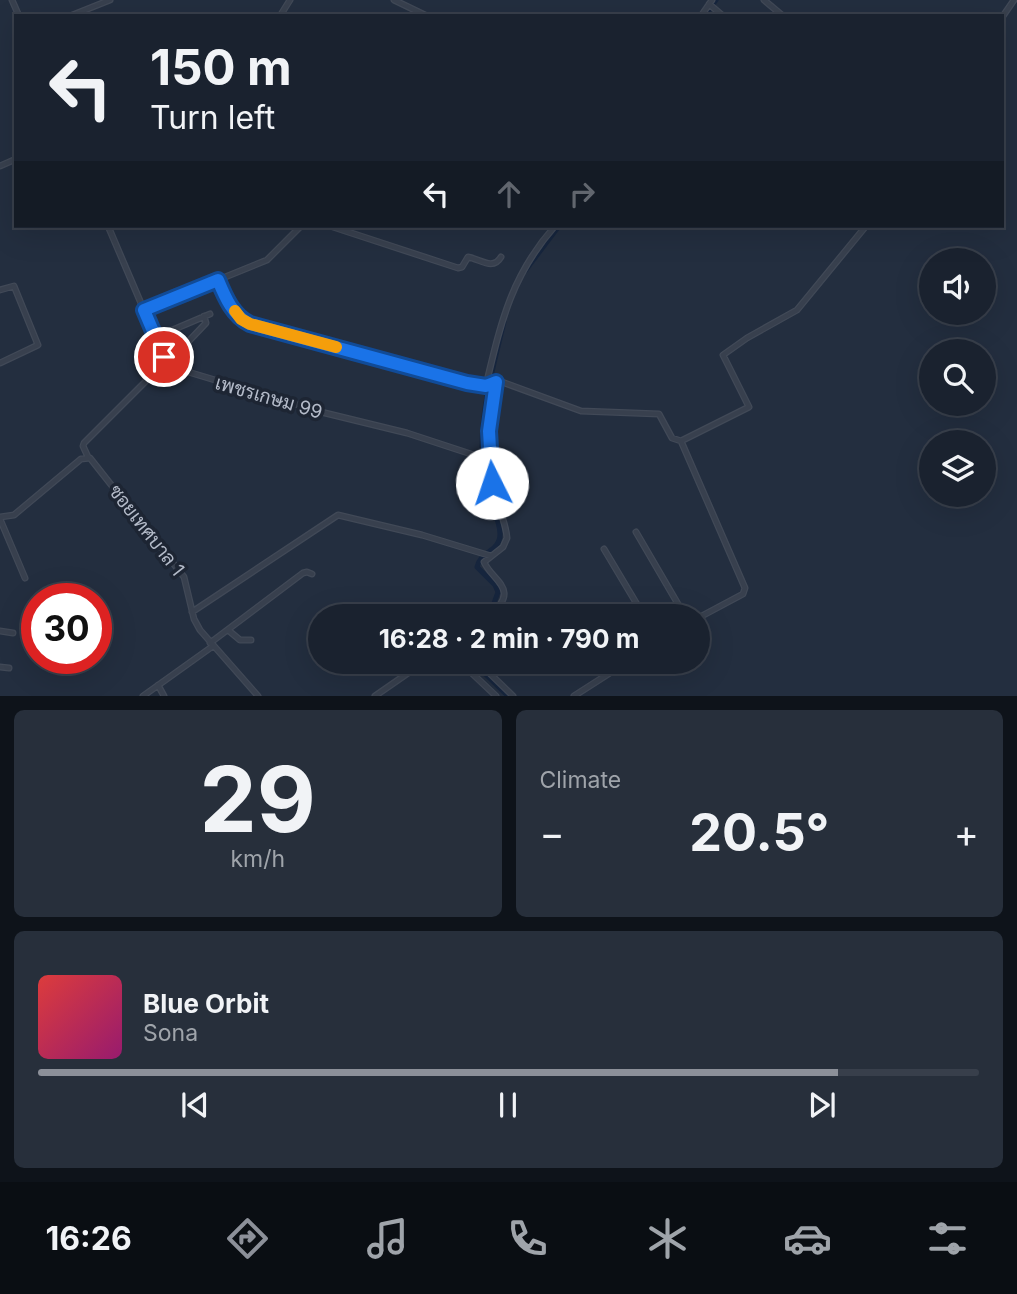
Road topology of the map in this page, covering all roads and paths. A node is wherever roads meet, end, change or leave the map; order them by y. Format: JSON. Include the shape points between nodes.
{"nodes":[{"id":1,"x":110,"y":0,"type":"edge"},
{"id":2,"x":394,"y":0,"type":"edge"},
{"id":3,"x":765,"y":0,"type":"edge"},
{"id":4,"x":1014,"y":0,"type":"edge"},
{"id":5,"x":75,"y":14,"type":"edge"},
{"id":6,"x":423,"y":14,"type":"edge"},
{"id":7,"x":781,"y":14,"type":"edge"},
{"id":8,"x":1004,"y":15,"type":"edge"},
{"id":9,"x":109,"y":228,"type":"edge"},
{"id":10,"x":299,"y":228,"type":"edge"},
{"id":11,"x":336,"y":228,"type":"edge"},
{"id":12,"x":553,"y":228,"type":"edge"},
{"id":13,"x":864,"y":228,"type":"edge"},
{"id":14,"x":501,"y":257,"type":"dead end"},
{"id":15,"x":218,"y":280,"type":"junction"},
{"id":16,"x":0,"y":290,"type":"edge"},
{"id":17,"x":144,"y":310,"type":"junction"},
{"id":18,"x":210,"y":313,"type":"dead end"},
{"id":19,"x":204,"y":316,"type":"junction"},
{"id":20,"x":156,"y":337,"type":"junction"},
{"id":21,"x":167,"y":362,"type":"junction"},
{"id":22,"x":0,"y":363,"type":"edge"},
{"id":23,"x":495,"y":382,"type":"junction"},
{"id":24,"x":487,"y":386,"type":"junction"},
{"id":25,"x":681,"y":441,"type":"junction"},
{"id":26,"x":477,"y":456,"type":"dead end"},
{"id":27,"x":88,"y":457,"type":"junction"},
{"id":28,"x":0,"y":518,"type":"edge"},
{"id":29,"x":636,"y":532,"type":"dead end"},
{"id":30,"x":604,"y":549,"type":"dead end"},
{"id":31,"x":491,"y":556,"type":"junction"},
{"id":32,"x":312,"y":574,"type":"dead end"},
{"id":33,"x":25,"y":578,"type":"dead end"},
{"id":34,"x":500,"y":604,"type":"edge"},
{"id":35,"x":637,"y":604,"type":"edge"},
{"id":36,"x":678,"y":604,"type":"edge"},
{"id":37,"x":710,"y":611,"type":"edge"},
{"id":38,"x":192,"y":612,"type":"junction"},
{"id":39,"x":228,"y":630,"type":"junction"},
{"id":40,"x":0,"y":631,"type":"edge"},
{"id":41,"x":13,"y":633,"type":"dead end"},
{"id":42,"x":251,"y":640,"type":"dead end"},
{"id":43,"x":211,"y":645,"type":"junction"},
{"id":44,"x":0,"y":667,"type":"edge"},
{"id":45,"x":9,"y":668,"type":"dead end"},
{"id":46,"x":406,"y":674,"type":"edge"},
{"id":47,"x":473,"y":674,"type":"edge"},
{"id":48,"x":491,"y":674,"type":"edge"},
{"id":49,"x":608,"y":674,"type":"edge"},
{"id":50,"x":158,"y":685,"type":"junction"},
{"id":51,"x":143,"y":695,"type":"edge"},
{"id":52,"x":164,"y":695,"type":"edge"},
{"id":53,"x":258,"y":695,"type":"edge"},
{"id":54,"x":375,"y":695,"type":"edge"},
{"id":55,"x":496,"y":695,"type":"edge"},
{"id":56,"x":513,"y":695,"type":"edge"},
{"id":57,"x":574,"y":695,"type":"edge"}],
"edges":[{"from":1,"to":5,"type":"street"},
{"from":2,"to":6,"type":"street"},
{"from":3,"to":7,"type":"street"},
{"from":4,"to":8,"type":"street"},
{"from":9,"to":17,"type":"street"},
{"from":10,"to":15,"type":"street","via":[[272,257]]},
{"from":11,"to":14,"type":"street","via":[[458,268],[468,257],[493,265]]},
{"from":12,"to":24,"type":"street","via":[[513,289]]},
{"from":13,"to":25,"type":"street","via":[[797,310],[723,355],[749,407]]},
{"from":15,"to":17,"type":"street"},
{"from":15,"to":24,"type":"street","via":[[227,300],[250,324]]},
{"from":16,"to":22,"type":"street","via":[[14,286],[38,345]]},
{"from":17,"to":20,"type":"street"},
{"from":18,"to":19,"type":"street"},
{"from":19,"to":20,"type":"street"},
{"from":19,"to":21,"type":"street","via":[[206,323]]},
{"from":20,"to":21,"type":"street"},
{"from":21,"to":26,"type":"street","name":"เพชรเกษม 99","via":[[192,374]]},
{"from":21,"to":27,"type":"street","via":[[85,443]]},
{"from":23,"to":24,"type":"street"},
{"from":23,"to":25,"type":"street","via":[[581,411],[659,414],[672,438]]},
{"from":23,"to":31,"type":"street","via":[[490,461],[507,533],[503,547]]},
{"from":25,"to":37,"type":"street","via":[[745,591]]},
{"from":27,"to":28,"type":"street","via":[[14,515]]},
{"from":27,"to":38,"type":"street","name":"ซอยเทศบาล 1","via":[[184,577]]},
{"from":28,"to":33,"type":"street"},
{"from":29,"to":36,"type":"street"},
{"from":30,"to":35,"type":"street"},
{"from":31,"to":34,"type":"street","via":[[484,564],[500,580],[504,590]]},
{"from":31,"to":38,"type":"street","via":[[338,515]]},
{"from":32,"to":39,"type":"street","via":[[303,573]]},
{"from":38,"to":43,"type":"street","name":"ซอยเทศบาล 1"},
{"from":39,"to":42,"type":"street","via":[[240,640]]},
{"from":39,"to":43,"type":"street"},
{"from":40,"to":41,"type":"street"},
{"from":43,"to":50,"type":"street"},
{"from":43,"to":53,"type":"street","name":"ซอยเทศบาล 1"},
{"from":44,"to":45,"type":"street"},
{"from":46,"to":54,"type":"street"},
{"from":47,"to":55,"type":"street"},
{"from":48,"to":56,"type":"street"},
{"from":49,"to":57,"type":"street"},
{"from":50,"to":51,"type":"street"},
{"from":50,"to":52,"type":"street"}]}
